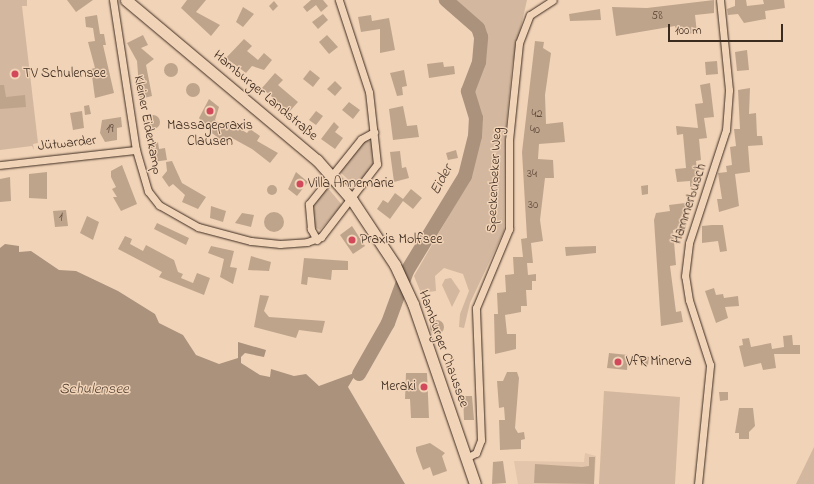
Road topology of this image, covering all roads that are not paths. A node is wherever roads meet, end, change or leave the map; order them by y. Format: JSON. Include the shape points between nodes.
{"nodes":[{"id":1,"x":113,"y":0,"type":"edge"},
{"id":2,"x":126,"y":0,"type":"edge"},
{"id":3,"x":339,"y":0,"type":"edge"},
{"id":4,"x":553,"y":0,"type":"edge"},
{"id":5,"x":720,"y":0,"type":"edge"},
{"id":6,"x":374,"y":132,"type":"junction"},
{"id":7,"x":136,"y":150,"type":"junction"},
{"id":8,"x":0,"y":165,"type":"edge"},
{"id":9,"x":331,"y":175,"type":"junction"},
{"id":10,"x":352,"y":200,"type":"junction"},
{"id":11,"x":372,"y":228,"type":"joint"},
{"id":12,"x":317,"y":240,"type":"junction"},
{"id":13,"x":466,"y":458,"type":"junction"},
{"id":14,"x":475,"y":484,"type":"edge"},
{"id":15,"x":698,"y":484,"type":"edge"}],
"edges":[{"from":1,"to":7,"type":"street","name":"Kleiner Eiderkamp"},
{"from":2,"to":9,"type":"main road","name":"Hamburger Landstraße","via":[[231,85]]},
{"from":3,"to":6,"type":"street","via":[[369,92]]},
{"from":4,"to":13,"type":"street","name":"Speckenbeker Weg","via":[[530,15],[519,43],[509,140],[509,229],[476,308],[481,440],[476,453]]},
{"from":5,"to":15,"type":"street","name":"Hammerbusch","via":[[729,90],[727,118],[720,153],[689,243],[686,276],[689,300],[710,365]]},
{"from":6,"to":9,"type":"street","via":[[361,139]]},
{"from":6,"to":10,"type":"street","via":[[375,170]]},
{"from":7,"to":8,"type":"street","name":"Jütwarder"},
{"from":7,"to":12,"type":"street","name":"Kleiner Eiderkamp","via":[[148,191],[176,217],[218,234],[251,241],[280,244]]},
{"from":9,"to":10,"type":"main road","name":"Hamburger Landstraße"},
{"from":9,"to":12,"type":"street","via":[[308,210]]},
{"from":10,"to":11,"type":"main road","name":"Hamburger Landstraße"},
{"from":10,"to":12,"type":"street"},
{"from":11,"to":13,"type":"main road","name":"Hamburger Chaussee","via":[[395,264],[412,304]]},
{"from":13,"to":14,"type":"main road","name":"Hamburger Chaussee"}]}
